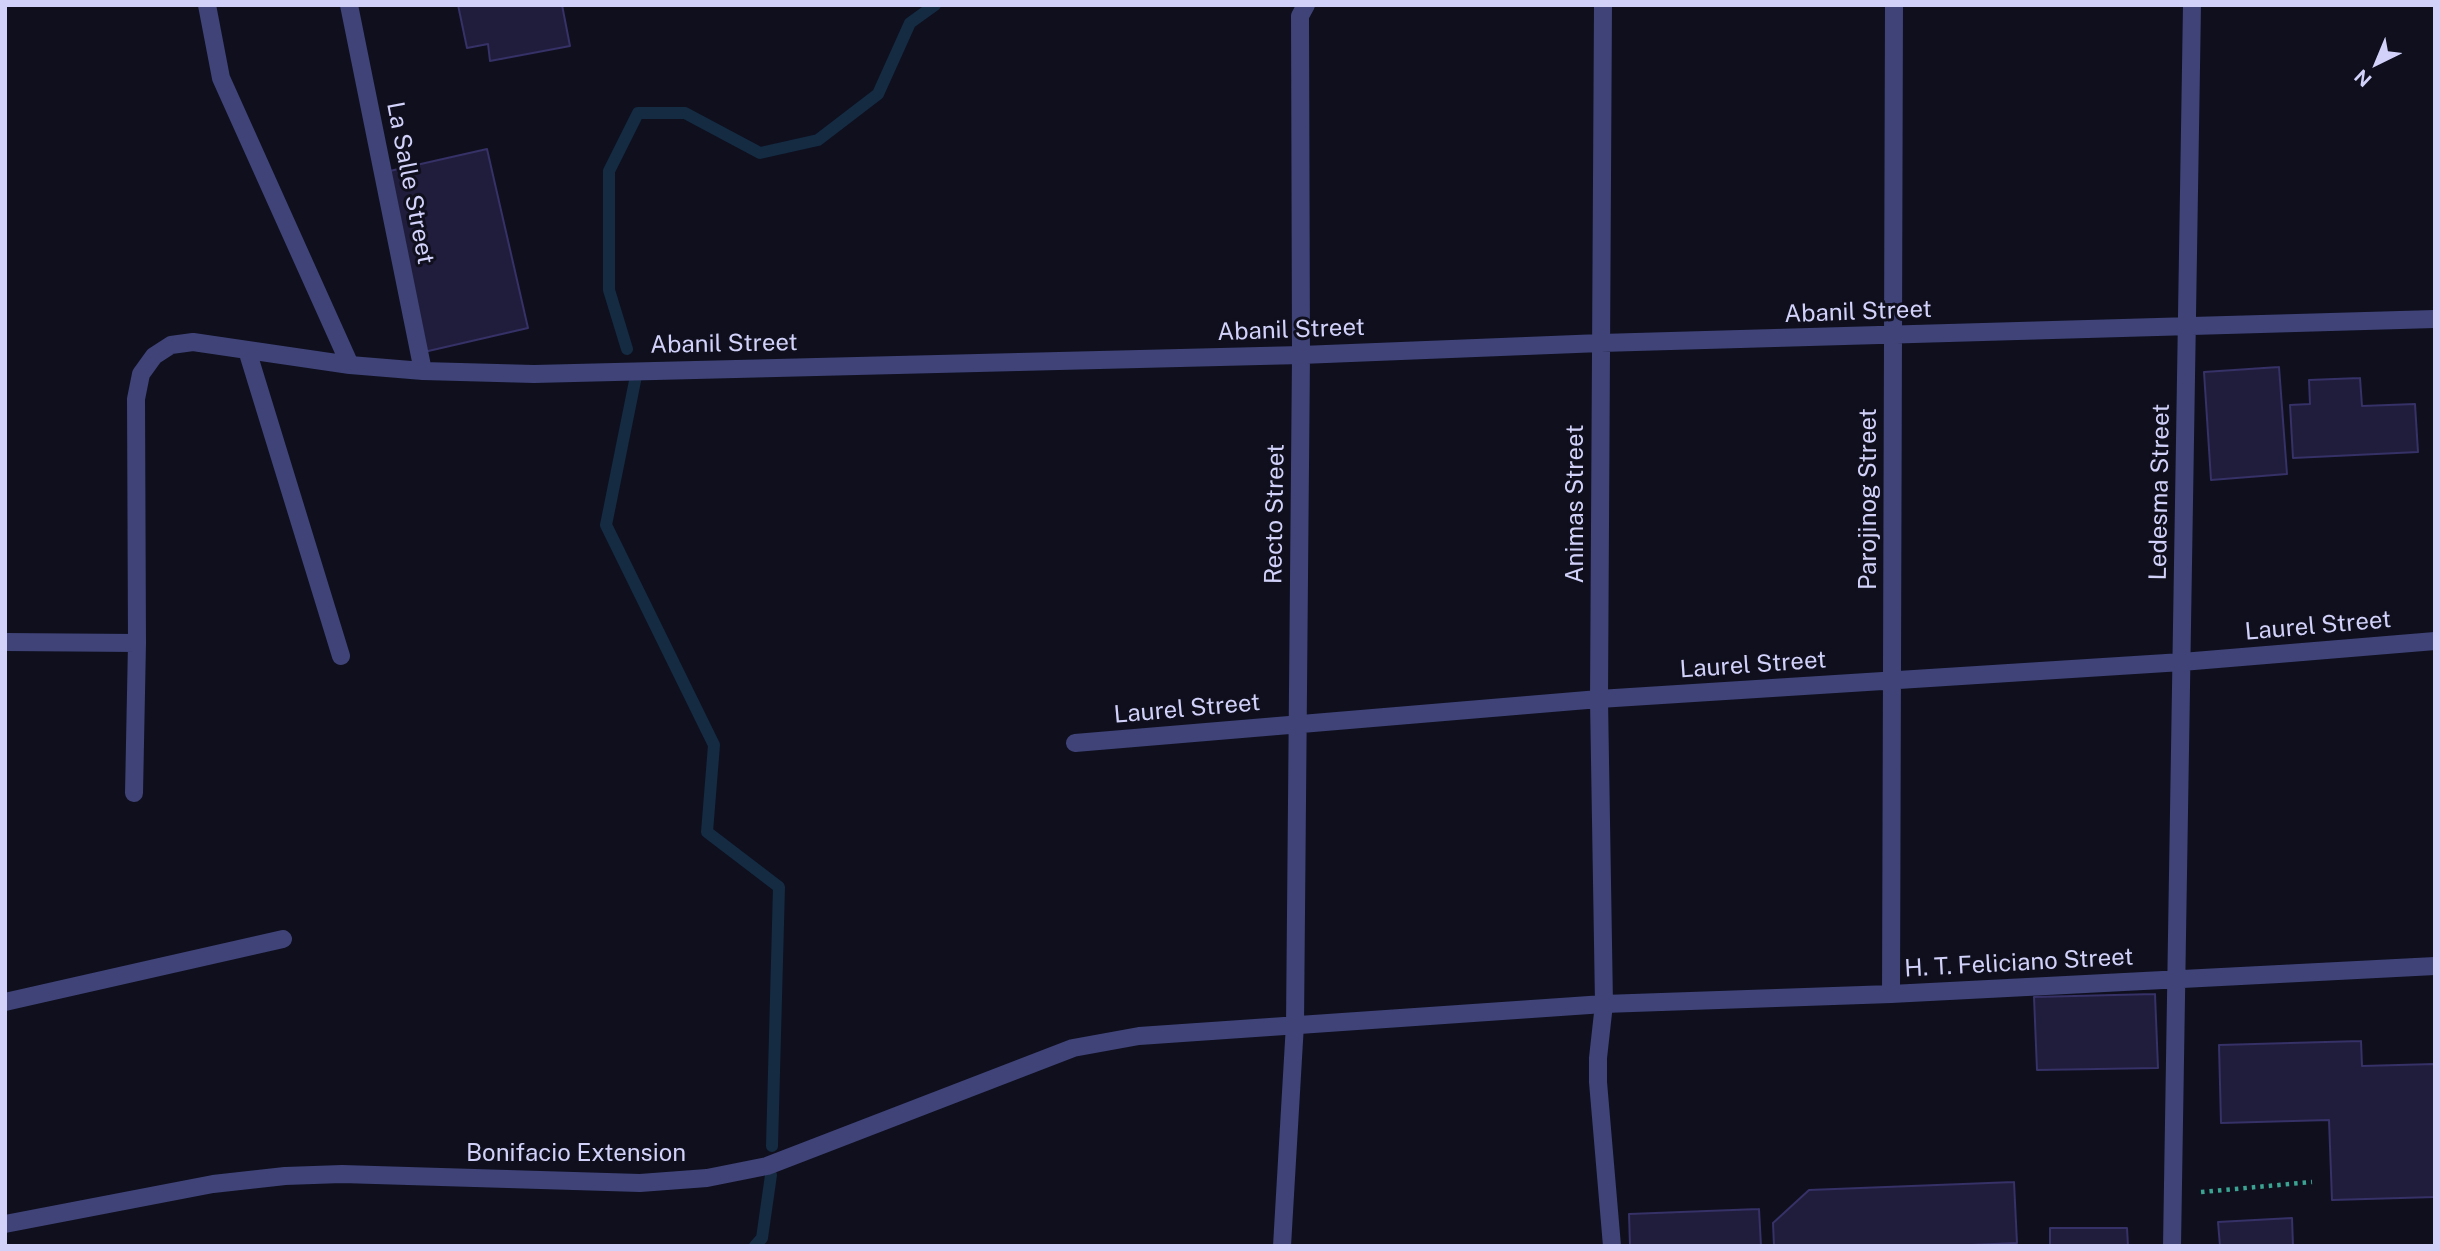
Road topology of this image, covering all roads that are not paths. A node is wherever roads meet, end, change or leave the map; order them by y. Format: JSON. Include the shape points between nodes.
{"nodes":[{"id":1,"x":207,"y":5,"type":"edge"},
{"id":2,"x":349,"y":5,"type":"edge"},
{"id":3,"x":1307,"y":5,"type":"edge"},
{"id":4,"x":1604,"y":5,"type":"edge"},
{"id":5,"x":1894,"y":5,"type":"edge"},
{"id":6,"x":2192,"y":5,"type":"edge"},
{"id":7,"x":2435,"y":319,"type":"edge"},
{"id":8,"x":2187,"y":326,"type":"junction"},
{"id":9,"x":1894,"y":336,"type":"junction"},
{"id":10,"x":1601,"y":343,"type":"junction"},
{"id":11,"x":247,"y":350,"type":"junction"},
{"id":12,"x":1301,"y":355,"type":"junction"},
{"id":13,"x":350,"y":365,"type":"junction"},
{"id":14,"x":423,"y":371,"type":"junction"},
{"id":15,"x":2435,"y":641,"type":"edge"},
{"id":16,"x":5,"y":642,"type":"edge"},
{"id":17,"x":137,"y":643,"type":"junction"},
{"id":18,"x":341,"y":656,"type":"dead end"},
{"id":19,"x":2182,"y":662,"type":"junction"},
{"id":20,"x":1893,"y":680,"type":"junction"},
{"id":21,"x":1599,"y":699,"type":"junction"},
{"id":22,"x":1298,"y":724,"type":"junction"},
{"id":23,"x":1074,"y":743,"type":"dead end"},
{"id":24,"x":134,"y":793,"type":"dead end"},
{"id":25,"x":283,"y":939,"type":"dead end"},
{"id":26,"x":2435,"y":966,"type":"edge"},
{"id":27,"x":2177,"y":980,"type":"junction"},
{"id":28,"x":1891,"y":993,"type":"junction"},
{"id":29,"x":5,"y":1002,"type":"edge"},
{"id":30,"x":1604,"y":1004,"type":"junction"},
{"id":31,"x":1295,"y":1024,"type":"junction"},
{"id":32,"x":5,"y":1224,"type":"edge"},
{"id":33,"x":1282,"y":1246,"type":"edge"},
{"id":34,"x":1612,"y":1246,"type":"edge"},
{"id":35,"x":2172,"y":1246,"type":"edge"}],
"edges":[{"from":1,"to":13,"type":"street","via":[[221,78]]},
{"from":2,"to":14,"type":"street","name":"La Salle Street"},
{"from":3,"to":12,"type":"street","name":"Recto Street","via":[[1300,16]]},
{"from":4,"to":10,"type":"street","name":"Animas Street"},
{"from":5,"to":9,"type":"street","name":"Parojinog Street"},
{"from":6,"to":8,"type":"street","name":"Ledesma Street"},
{"from":7,"to":8,"type":"street","name":"Abanil Street"},
{"from":8,"to":9,"type":"street","name":"Abanil Street"},
{"from":8,"to":19,"type":"street","name":"Ledesma Street"},
{"from":9,"to":10,"type":"street","name":"Abanil Street"},
{"from":9,"to":20,"type":"street","name":"Parojinog Street"},
{"from":10,"to":12,"type":"street","name":"Abanil Street"},
{"from":10,"to":21,"type":"street","name":"Animas Street"},
{"from":11,"to":13,"type":"street","name":"Abanil Street"},
{"from":11,"to":17,"type":"street","name":"Abanil Street","via":[[193,342],[171,345],[154,356],[141,374],[136,399]]},
{"from":11,"to":18,"type":"street"},
{"from":12,"to":14,"type":"street","name":"Abanil Street","via":[[534,374]]},
{"from":12,"to":22,"type":"street","name":"Recto Street"},
{"from":13,"to":14,"type":"street","name":"Abanil Street"},
{"from":15,"to":19,"type":"street","name":"Laurel Street"},
{"from":16,"to":17,"type":"street"},
{"from":17,"to":24,"type":"street"},
{"from":19,"to":20,"type":"street","name":"Laurel Street"},
{"from":19,"to":27,"type":"street","name":"Ledesma Street"},
{"from":20,"to":21,"type":"street","name":"Laurel Street"},
{"from":20,"to":28,"type":"street","name":"Parojinog Street"},
{"from":21,"to":22,"type":"street","name":"Laurel Street"},
{"from":21,"to":30,"type":"street","name":"Animas Street"},
{"from":22,"to":23,"type":"street","name":"Laurel Street"},
{"from":22,"to":31,"type":"street","name":"Recto Street"},
{"from":25,"to":29,"type":"street"},
{"from":26,"to":27,"type":"street","name":"H. T. Feliciano Street"},
{"from":27,"to":28,"type":"street","name":"H. T. Feliciano Street"},
{"from":27,"to":35,"type":"street","name":"Ledesma Street"},
{"from":28,"to":30,"type":"street","name":"H. T. Feliciano Street"},
{"from":30,"to":31,"type":"street","name":"H. T. Feliciano Street"},
{"from":30,"to":34,"type":"street","name":"Animas Street","via":[[1598,1082]]},
{"from":31,"to":32,"type":"street","name":"Bonifacio Extension","via":[[1139,1035],[1073,1048],[767,1166],[707,1178],[640,1183],[285,1176],[213,1184]]},
{"from":31,"to":33,"type":"street","name":"Recto Street"}]}
